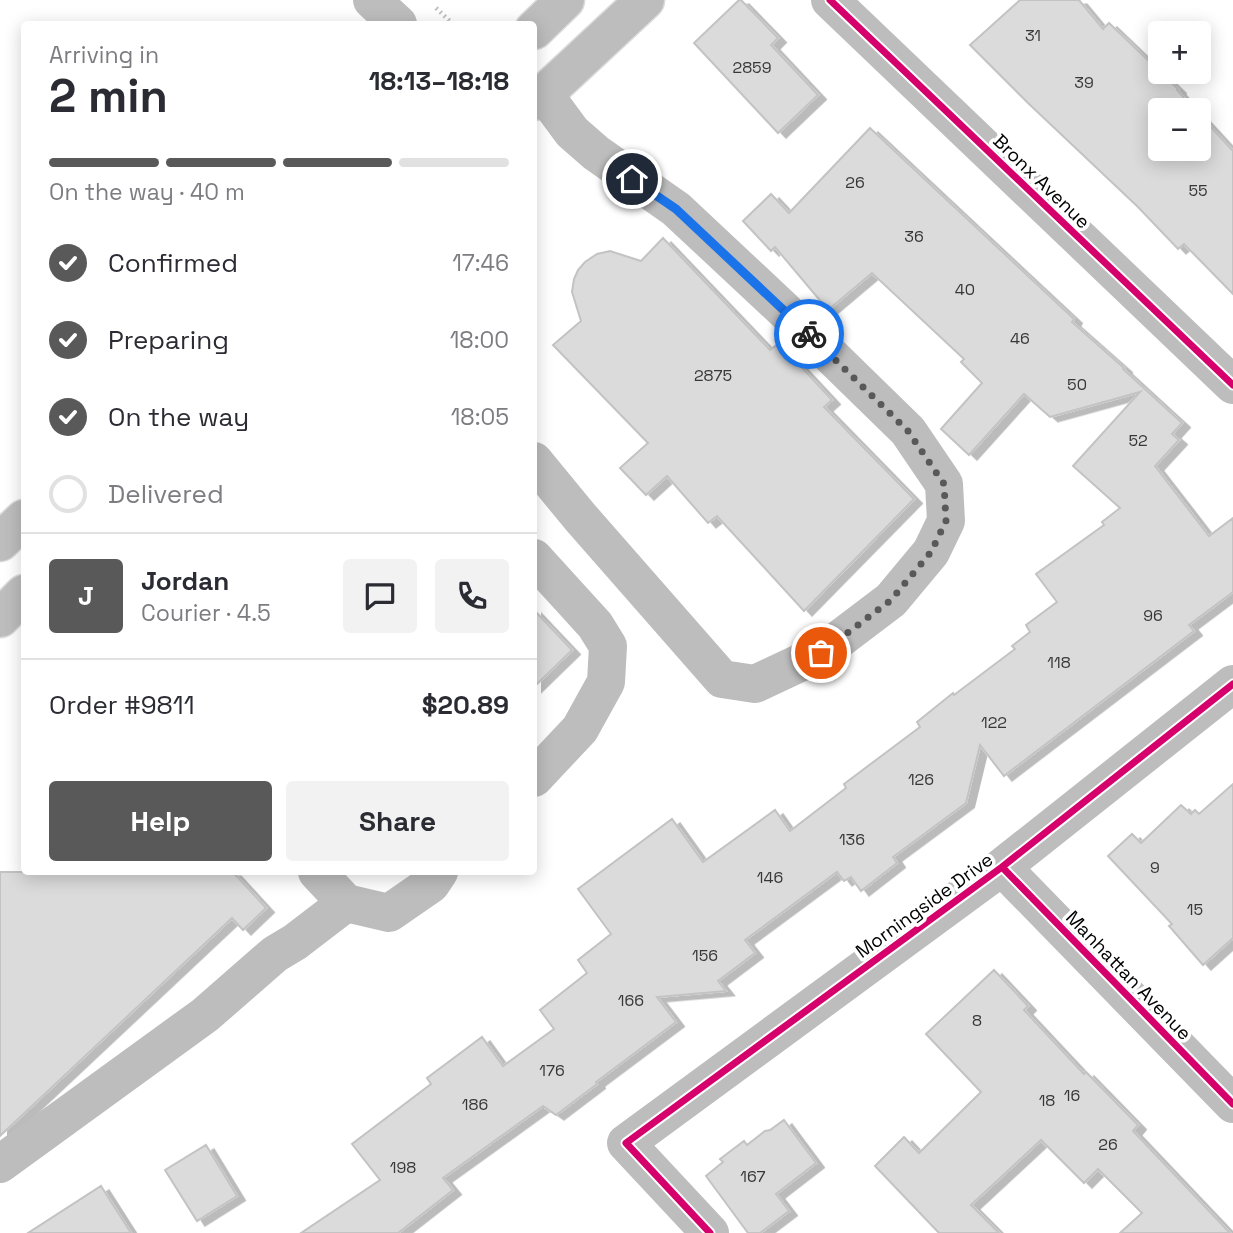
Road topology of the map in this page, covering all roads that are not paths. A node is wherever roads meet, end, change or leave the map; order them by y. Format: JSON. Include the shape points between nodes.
{"nodes":[{"id":1,"x":372,"y":0,"type":"edge"},
{"id":2,"x":565,"y":0,"type":"edge"},
{"id":3,"x":645,"y":0,"type":"edge"},
{"id":4,"x":830,"y":0,"type":"edge"},
{"id":5,"x":395,"y":21,"type":"edge"},
{"id":6,"x":537,"y":27,"type":"edge"},
{"id":7,"x":539,"y":97,"type":"edge"},
{"id":8,"x":1233,"y":385,"type":"edge"},
{"id":9,"x":537,"y":465,"type":"edge"},
{"id":10,"x":21,"y":523,"type":"edge"},
{"id":11,"x":0,"y":542,"type":"edge"},
{"id":12,"x":537,"y":561,"type":"edge"},
{"id":13,"x":1233,"y":684,"type":"edge"},
{"id":14,"x":537,"y":775,"type":"edge"},
{"id":15,"x":1002,"y":867,"type":"junction"},
{"id":16,"x":320,"y":875,"type":"edge"},
{"id":17,"x":437,"y":875,"type":"edge"},
{"id":18,"x":346,"y":903,"type":"junction"},
{"id":19,"x":1233,"y":1104,"type":"edge"},
{"id":20,"x":0,"y":1164,"type":"edge"},
{"id":21,"x":710,"y":1233,"type":"edge"}],
"edges":[{"from":1,"to":5,"type":"street"},
{"from":2,"to":6,"type":"street"},
{"from":3,"to":7,"type":"street"},
{"from":4,"to":8,"type":"street","name":"Bronx Avenue"},
{"from":7,"to":9,"type":"street","via":[[596,153],[676,209],[908,431],[944,484],[946,521],[931,552],[891,600],[821,653],[755,684],[722,679]]},
{"from":10,"to":11,"type":"street"},
{"from":12,"to":14,"type":"street","via":[[595,625],[608,646],[606,682],[580,729]]},
{"from":13,"to":15,"type":"street","name":"Morningside Drive"},
{"from":15,"to":19,"type":"street","name":"Manhattan Avenue"},
{"from":15,"to":21,"type":"street","name":"Morningside Drive","via":[[626,1143]]},
{"from":16,"to":18,"type":"street"},
{"from":17,"to":18,"type":"street","via":[[432,884],[389,913]]},
{"from":18,"to":20,"type":"street","via":[[275,954],[205,1015]]}]}
